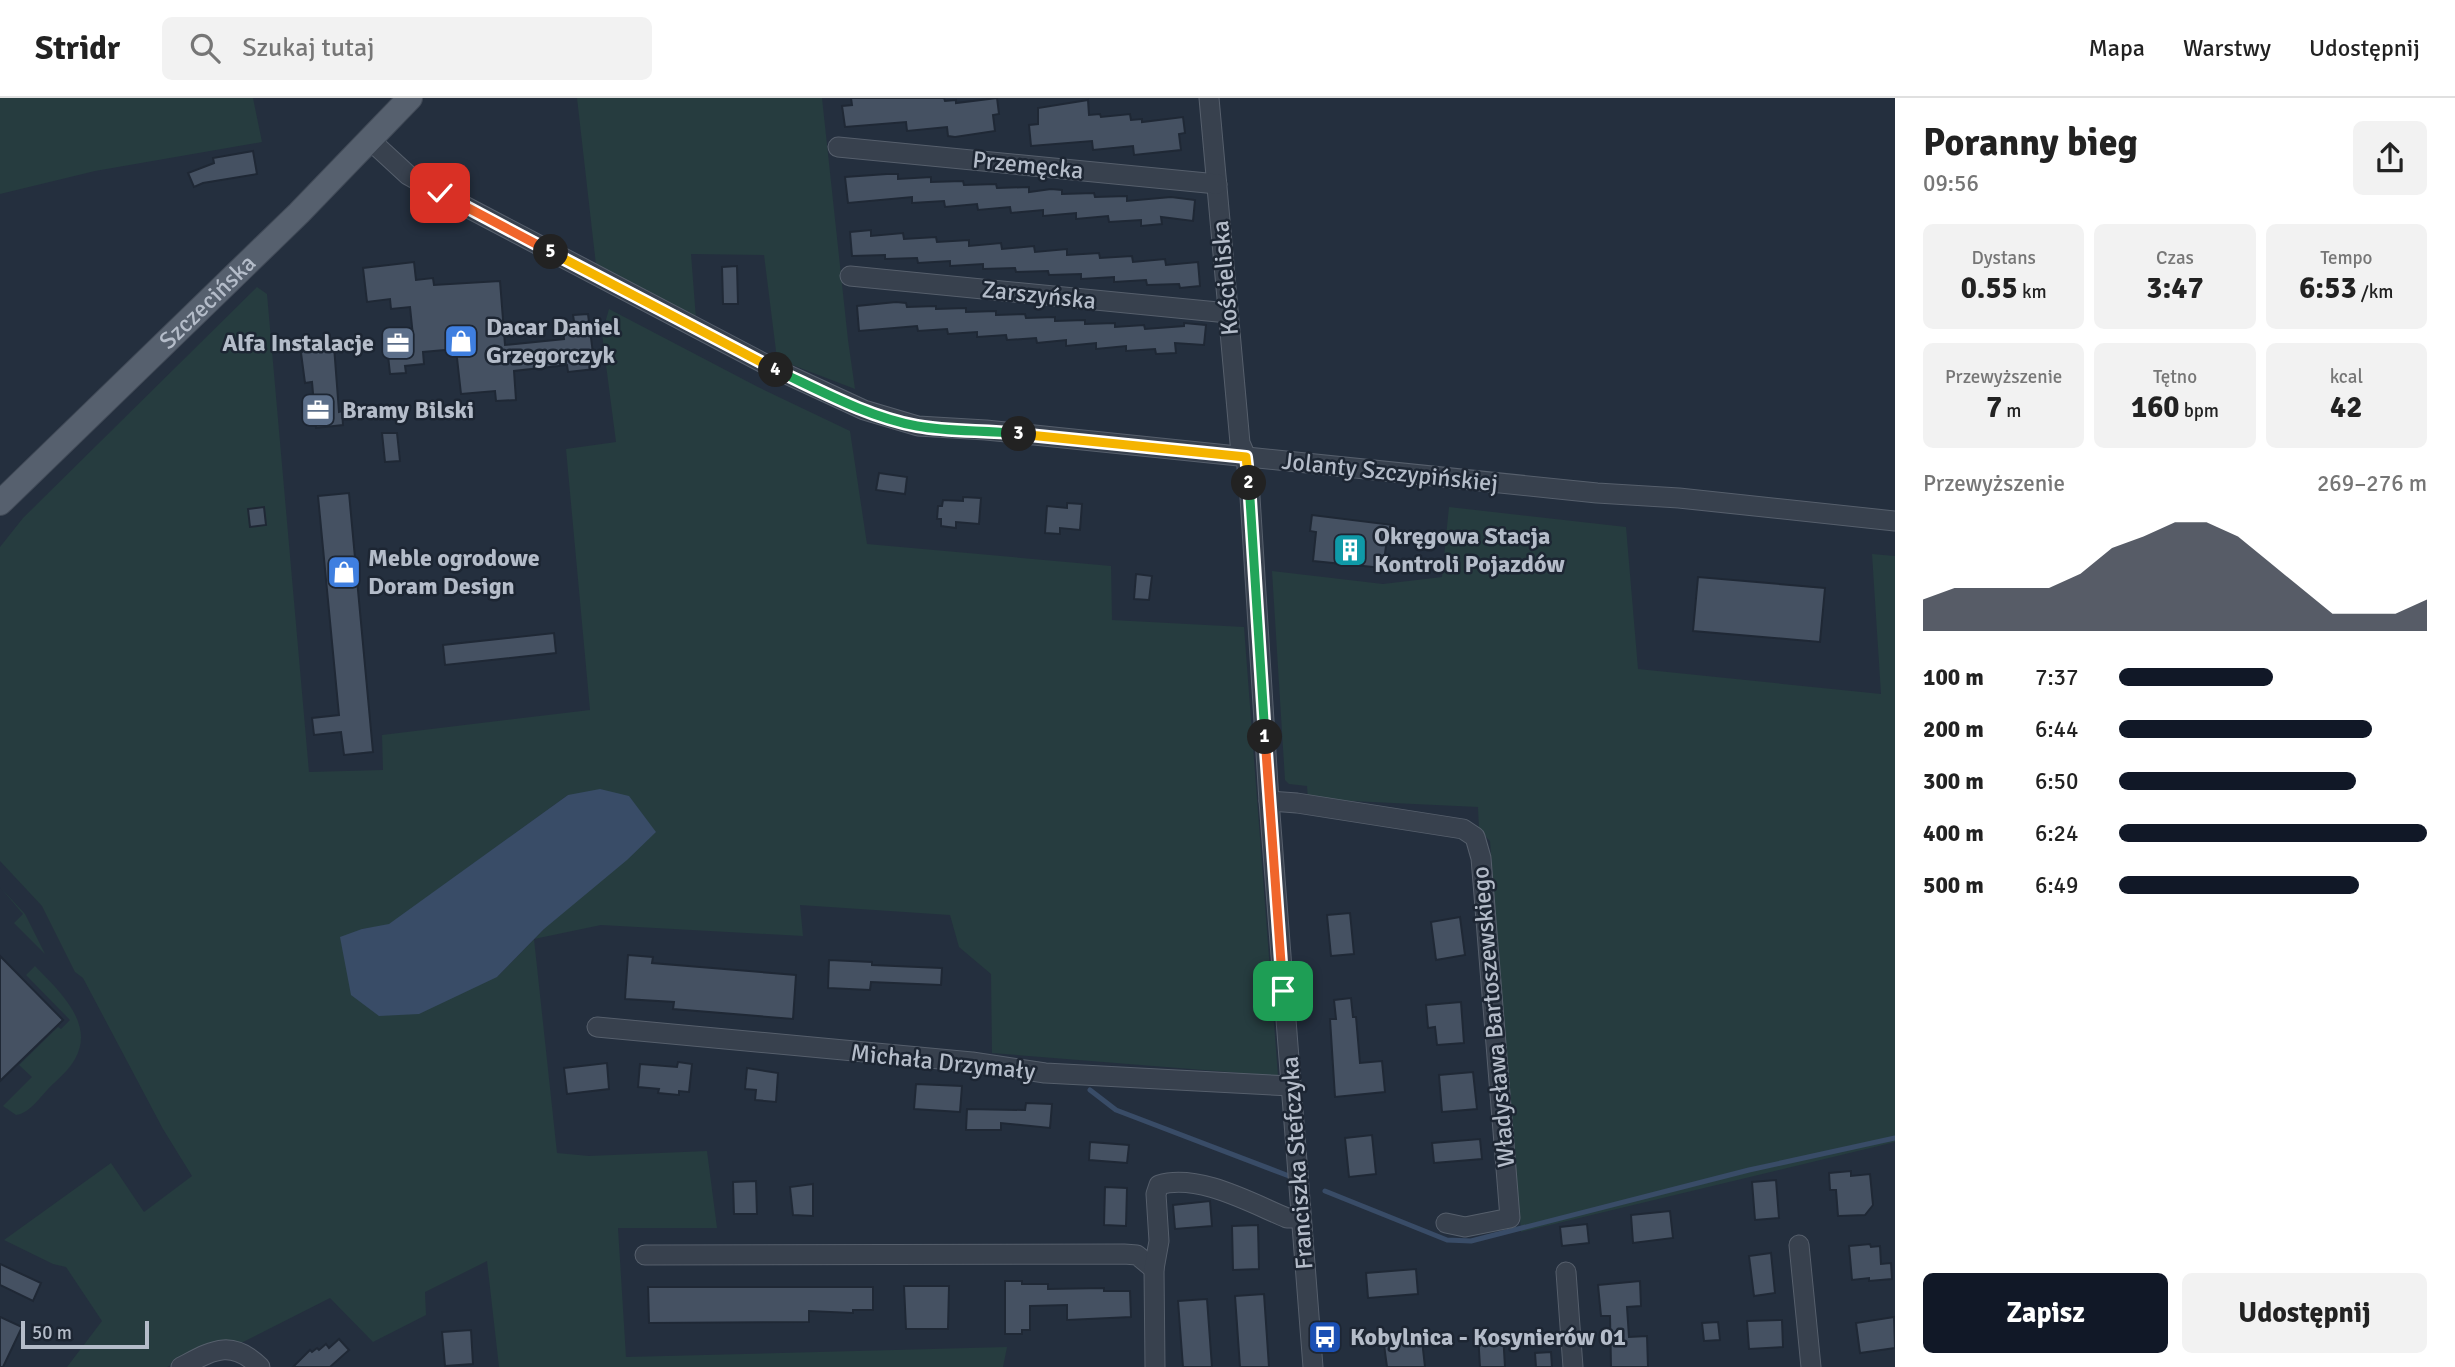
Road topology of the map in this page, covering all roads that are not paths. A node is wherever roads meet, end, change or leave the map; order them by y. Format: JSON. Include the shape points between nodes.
{"nodes":[{"id":1,"x":410,"y":98,"type":"edge"},
{"id":2,"x":1209,"y":98,"type":"edge"},
{"id":3,"x":370,"y":140,"type":"junction"},
{"id":4,"x":838,"y":146,"type":"dead end"},
{"id":5,"x":1217,"y":184,"type":"junction"},
{"id":6,"x":850,"y":276,"type":"dead end"},
{"id":7,"x":1228,"y":313,"type":"junction"},
{"id":8,"x":1246,"y":457,"type":"junction"},
{"id":9,"x":0,"y":503,"type":"edge"},
{"id":10,"x":1895,"y":521,"type":"edge"},
{"id":11,"x":1269,"y":802,"type":"junction"},
{"id":12,"x":597,"y":1027,"type":"dead end"},
{"id":13,"x":1291,"y":1086,"type":"junction"},
{"id":14,"x":1301,"y":1218,"type":"junction"},
{"id":15,"x":1446,"y":1223,"type":"dead end"},
{"id":16,"x":1799,"y":1245,"type":"dead end"},
{"id":17,"x":645,"y":1255,"type":"dead end"},
{"id":18,"x":1154,"y":1269,"type":"junction"},
{"id":19,"x":1566,"y":1272,"type":"dead end"},
{"id":20,"x":181,"y":1367,"type":"edge"},
{"id":21,"x":260,"y":1367,"type":"edge"},
{"id":22,"x":1156,"y":1367,"type":"edge"},
{"id":23,"x":1313,"y":1367,"type":"edge"},
{"id":24,"x":1573,"y":1367,"type":"edge"},
{"id":25,"x":1811,"y":1367,"type":"edge"}],
"edges":[{"from":1,"to":3,"type":"main road","name":"Szczecińska"},
{"from":2,"to":5,"type":"street","name":"Kościeliska"},
{"from":3,"to":8,"type":"street","name":"Jolanty Szczypińskiej","via":[[408,175],[455,201],[771,367],[882,416],[918,426]]},
{"from":3,"to":9,"type":"main road","name":"Szczecińska"},
{"from":4,"to":5,"type":"street","name":"Przemęcka"},
{"from":5,"to":7,"type":"street","name":"Kościeliska"},
{"from":6,"to":7,"type":"street","name":"Zarszyńska"},
{"from":7,"to":8,"type":"street","name":"Kościeliska","via":[[1240,443]]},
{"from":8,"to":10,"type":"street","name":"Jolanty Szczypińskiej"},
{"from":8,"to":11,"type":"street","name":"Franciszka Stefczyka"},
{"from":11,"to":13,"type":"street","name":"Franciszka Stefczyka"},
{"from":11,"to":15,"type":"street","name":"Władysława Bartoszewskiego","via":[[1463,829],[1475,838],[1481,858],[1510,1218],[1465,1227]]},
{"from":12,"to":13,"type":"street","name":"Michała Drzymały","via":[[1045,1073]]},
{"from":13,"to":14,"type":"street","name":"Franciszka Stefczyka"},
{"from":14,"to":18,"type":"street","via":[[1287,1218],[1199,1184],[1159,1185]]},
{"from":14,"to":23,"type":"street","name":"Franciszka Stefczyka"},
{"from":16,"to":25,"type":"street"},
{"from":17,"to":18,"type":"street","via":[[1124,1254],[1137,1255]]},
{"from":18,"to":22,"type":"street"},
{"from":19,"to":24,"type":"street"},
{"from":20,"to":21,"type":"street","via":[[214,1350],[237,1351]]}]}
